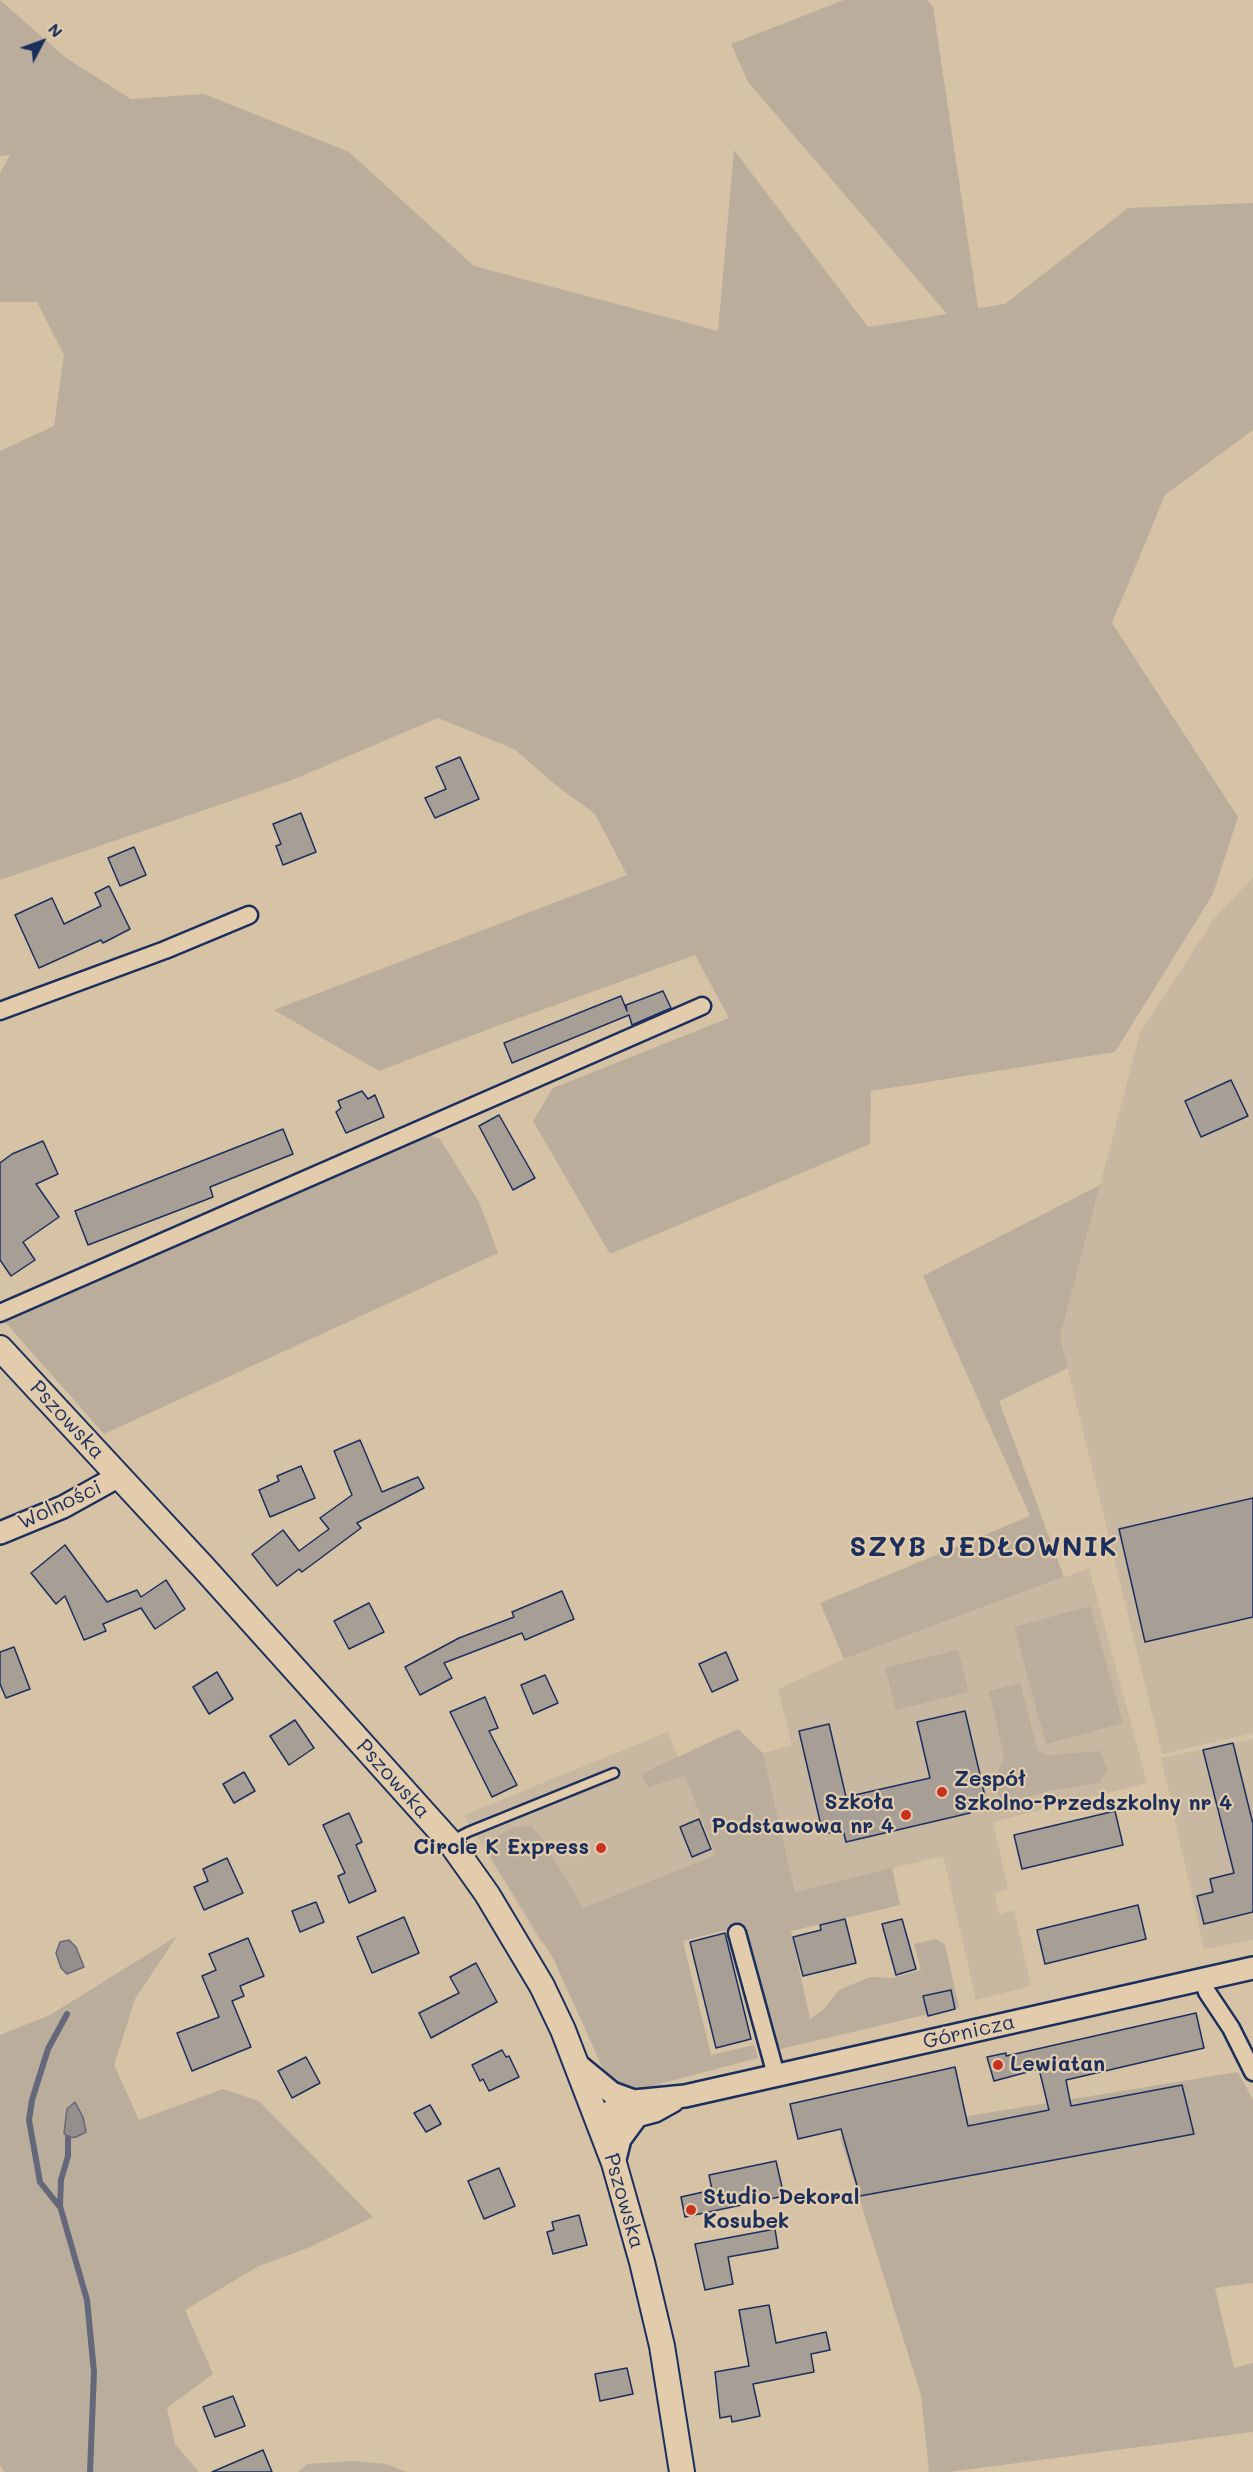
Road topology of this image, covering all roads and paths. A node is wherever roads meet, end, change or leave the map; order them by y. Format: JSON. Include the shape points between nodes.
{"nodes":[{"id":1,"x":249,"y":915,"type":"dead end"},
{"id":2,"x":702,"y":1006,"type":"dead end"},
{"id":3,"x":0,"y":1011,"type":"edge"},
{"id":4,"x":0,"y":1313,"type":"edge"},
{"id":5,"x":0,"y":1348,"type":"edge"},
{"id":6,"x":119,"y":1476,"type":"junction"},
{"id":7,"x":0,"y":1533,"type":"edge"},
{"id":8,"x":614,"y":1773,"type":"dead end"},
{"id":9,"x":450,"y":1842,"type":"junction"},
{"id":10,"x":737,"y":1934,"type":"dead end"},
{"id":11,"x":1253,"y":1968,"type":"edge"},
{"id":12,"x":1203,"y":1979,"type":"junction"},
{"id":13,"x":578,"y":2065,"type":"junction"},
{"id":14,"x":1253,"y":2072,"type":"edge"},
{"id":15,"x":776,"y":2075,"type":"junction"},
{"id":16,"x":636,"y":2109,"type":"junction"},
{"id":17,"x":599,"y":2119,"type":"junction"},
{"id":18,"x":614,"y":2163,"type":"junction"},
{"id":19,"x":682,"y":2472,"type":"edge"}],
"edges":[{"from":1,"to":3,"type":"street"},
{"from":2,"to":4,"type":"street"},
{"from":5,"to":6,"type":"main road","name":"Pszowska"},
{"from":6,"to":7,"type":"street","name":"Wolności","via":[[63,1507]]},
{"from":6,"to":9,"type":"main road","name":"Pszowska"},
{"from":8,"to":9,"type":"lane"},
{"from":9,"to":13,"type":"main road","name":"Pszowska","via":[[487,1894],[542,1986]]},
{"from":10,"to":15,"type":"street"},
{"from":11,"to":12,"type":"street","name":"Górnicza"},
{"from":12,"to":14,"type":"street"},
{"from":12,"to":15,"type":"street","name":"Górnicza"},
{"from":13,"to":16,"type":"street"},
{"from":13,"to":17,"type":"main road","name":"Pszowska"},
{"from":15,"to":16,"type":"street","name":"Górnicza"},
{"from":16,"to":17,"type":"street","name":"Górnicza","via":[[620,2105]]},
{"from":16,"to":18,"type":"street","via":[[620,2139]]},
{"from":17,"to":18,"type":"main road","name":"Pszowska"},
{"from":18,"to":19,"type":"main road","name":"Pszowska","via":[[662,2346]]}]}
